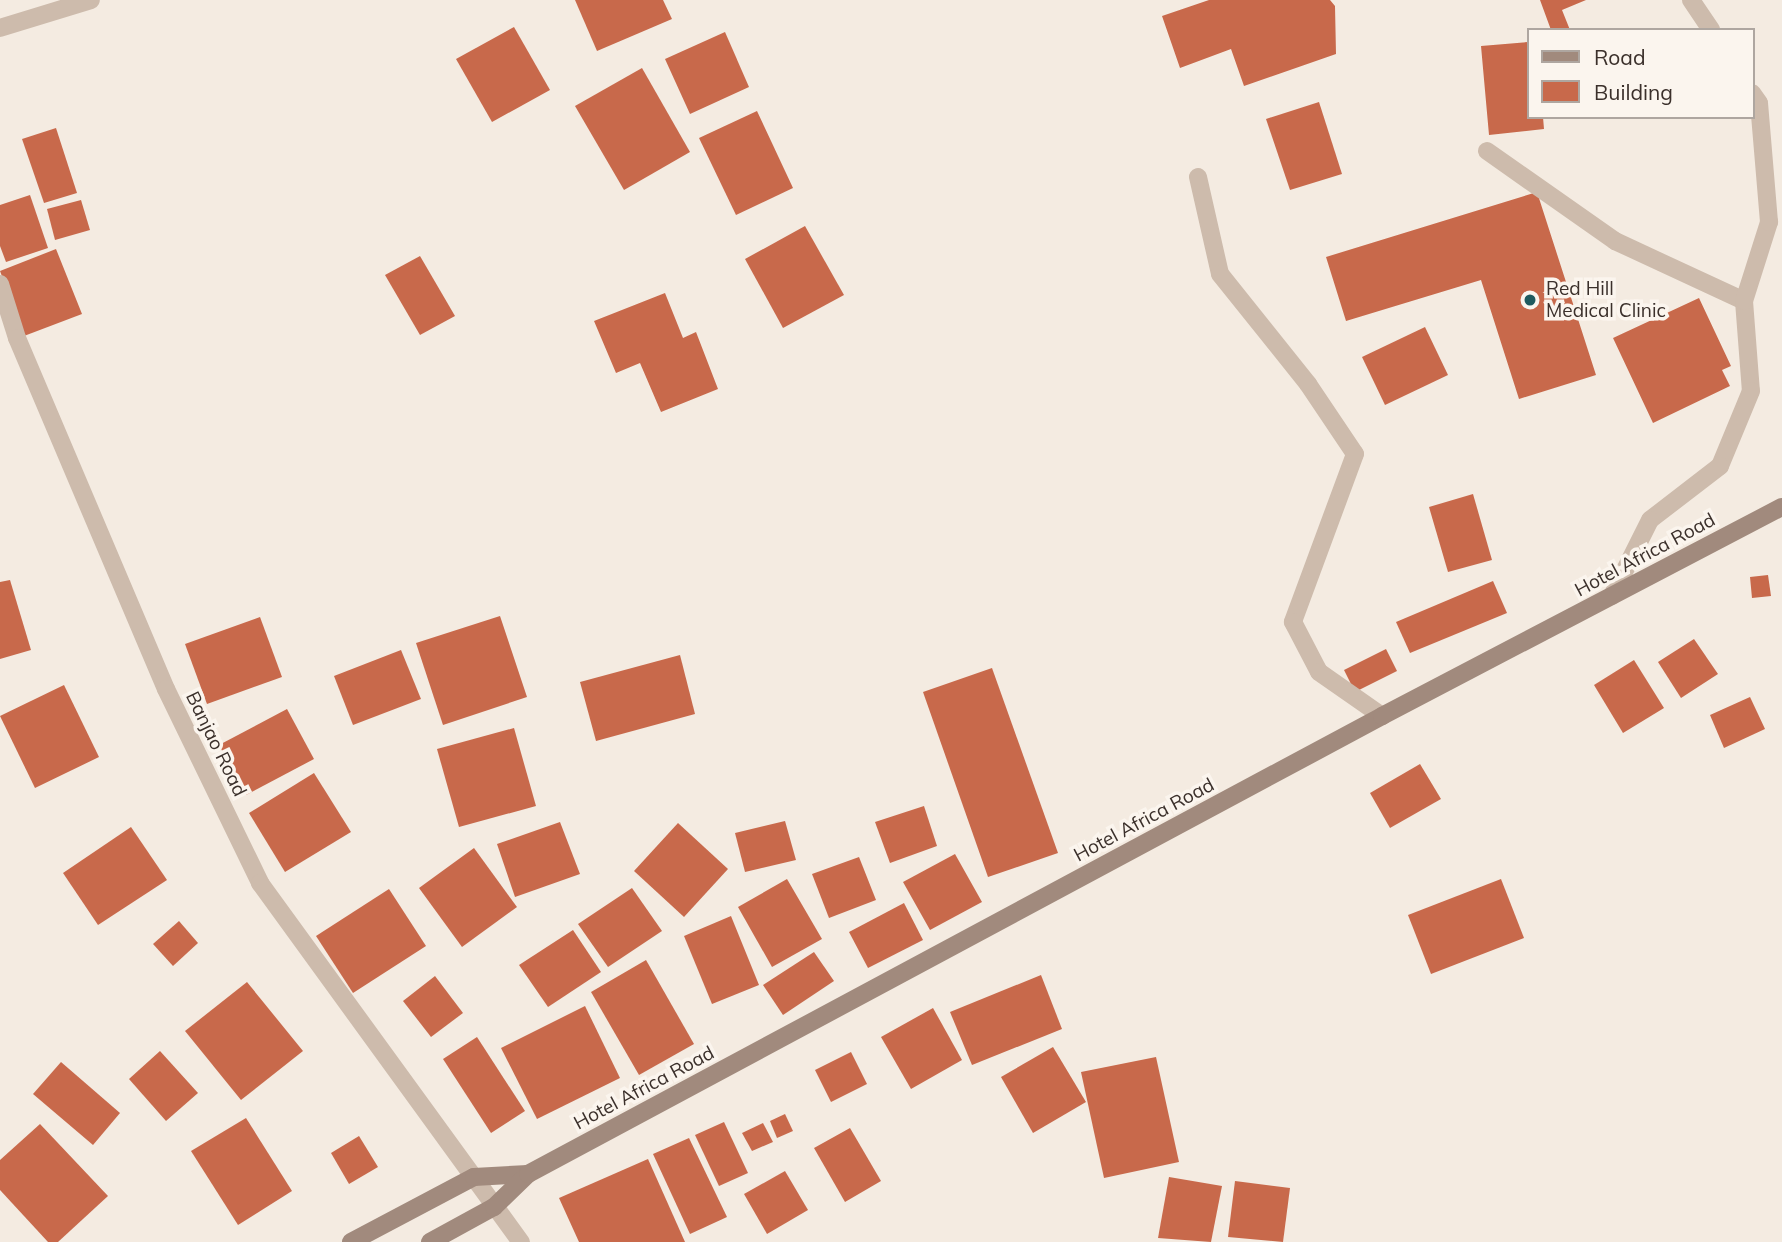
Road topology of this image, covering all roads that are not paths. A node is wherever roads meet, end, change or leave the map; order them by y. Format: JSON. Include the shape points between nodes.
{"nodes":[{"id":1,"x":90,"y":0,"type":"edge"},
{"id":2,"x":1691,"y":0,"type":"edge"},
{"id":3,"x":0,"y":28,"type":"edge"},
{"id":4,"x":1710,"y":28,"type":"edge"},
{"id":5,"x":1754,"y":96,"type":"edge"},
{"id":6,"x":1488,"y":151,"type":"dead end"},
{"id":7,"x":1198,"y":177,"type":"dead end"},
{"id":8,"x":0,"y":284,"type":"edge"},
{"id":9,"x":1744,"y":301,"type":"junction"},
{"id":10,"x":1782,"y":507,"type":"edge"},
{"id":11,"x":1612,"y":596,"type":"junction"},
{"id":12,"x":1382,"y":716,"type":"junction"},
{"id":13,"x":528,"y":1174,"type":"junction"},
{"id":14,"x":474,"y":1177,"type":"junction"},
{"id":15,"x":494,"y":1207,"type":"junction"},
{"id":16,"x":351,"y":1242,"type":"edge"},
{"id":17,"x":430,"y":1242,"type":"edge"},
{"id":18,"x":521,"y":1242,"type":"edge"}],
"edges":[{"from":1,"to":3,"type":"street"},
{"from":2,"to":4,"type":"street"},
{"from":5,"to":9,"type":"street","via":[[1759,103],[1769,222]]},
{"from":6,"to":9,"type":"street","via":[[1615,241]]},
{"from":7,"to":12,"type":"street","via":[[1220,274],[1308,384],[1355,454],[1293,622],[1319,671]]},
{"from":8,"to":14,"type":"street","name":"Banjao Road","via":[[17,338],[166,689],[260,883]]},
{"from":9,"to":11,"type":"street","via":[[1751,391],[1720,466],[1650,520]]},
{"from":10,"to":11,"type":"street","name":"Hotel Africa Road"},
{"from":11,"to":12,"type":"street","name":"Hotel Africa Road"},
{"from":12,"to":13,"type":"street","name":"Hotel Africa Road"},
{"from":13,"to":14,"type":"street","name":"Hotel Africa Road"},
{"from":13,"to":15,"type":"street","name":"Hotel Africa Road"},
{"from":14,"to":15,"type":"street","name":"Banjao Road"},
{"from":14,"to":16,"type":"street","name":"Hotel Africa Road"},
{"from":15,"to":17,"type":"street","name":"Hotel Africa Road"},
{"from":15,"to":18,"type":"street","name":"Banjao Road"}]}
